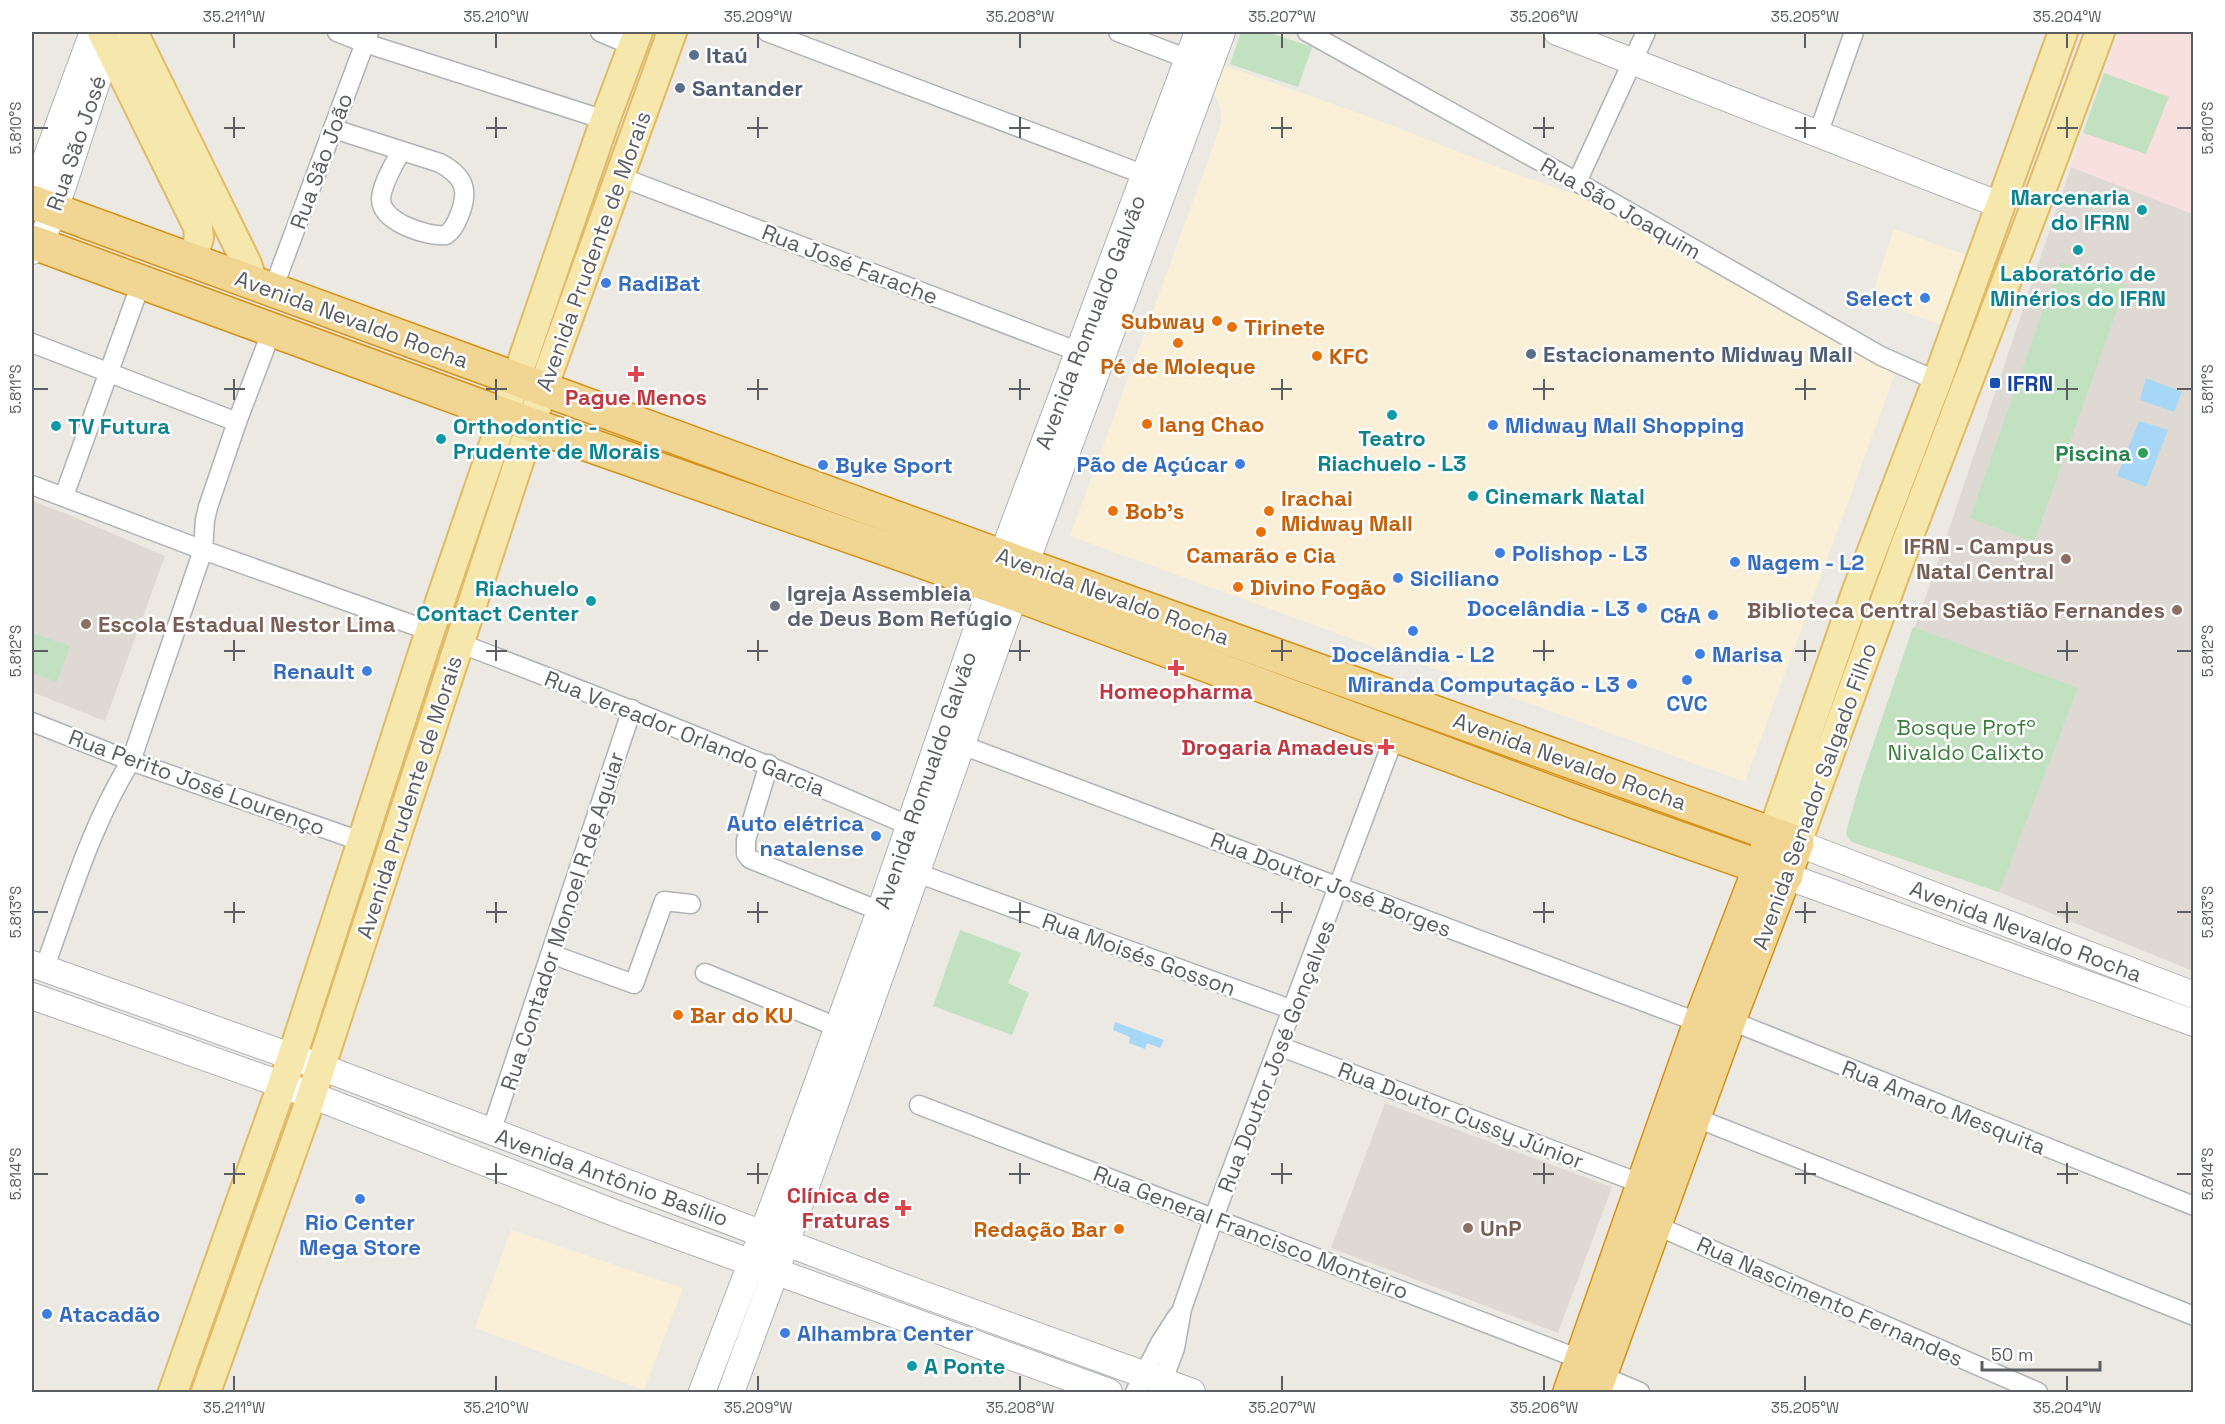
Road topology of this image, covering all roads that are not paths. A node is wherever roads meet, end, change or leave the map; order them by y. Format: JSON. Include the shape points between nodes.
{"nodes":[{"id":1,"x":337,"y":32,"type":"edge"},
{"id":2,"x":600,"y":32,"type":"edge"},
{"id":3,"x":672,"y":32,"type":"edge"},
{"id":4,"x":767,"y":32,"type":"edge"},
{"id":5,"x":1118,"y":32,"type":"edge"},
{"id":6,"x":1198,"y":32,"type":"edge"},
{"id":7,"x":1222,"y":32,"type":"edge"},
{"id":8,"x":1307,"y":32,"type":"edge"},
{"id":9,"x":1557,"y":32,"type":"edge"},
{"id":10,"x":1646,"y":32,"type":"edge"},
{"id":11,"x":1854,"y":32,"type":"edge"},
{"id":12,"x":2063,"y":32,"type":"edge"},
{"id":13,"x":2100,"y":32,"type":"edge"},
{"id":14,"x":110,"y":34,"type":"edge"},
{"id":15,"x":367,"y":37,"type":"edge"},
{"id":16,"x":635,"y":39,"type":"edge"},
{"id":17,"x":1188,"y":58,"type":"junction"},
{"id":18,"x":1634,"y":60,"type":"junction"},
{"id":19,"x":604,"y":120,"type":"junction"},
{"id":20,"x":334,"y":129,"type":"junction"},
{"id":21,"x":1818,"y":134,"type":"junction"},
{"id":22,"x":400,"y":151,"type":"junction"},
{"id":23,"x":1145,"y":175,"type":"junction"},
{"id":24,"x":621,"y":177,"type":"junction"},
{"id":25,"x":1577,"y":182,"type":"junction"},
{"id":26,"x":39,"y":203,"type":"edge"},
{"id":27,"x":2000,"y":205,"type":"junction"},
{"id":28,"x":34,"y":246,"type":"edge"},
{"id":29,"x":192,"y":260,"type":"junction"},
{"id":30,"x":141,"y":283,"type":"junction"},
{"id":31,"x":263,"y":286,"type":"junction"},
{"id":32,"x":272,"y":330,"type":"junction"},
{"id":33,"x":32,"y":343,"type":"edge"},
{"id":34,"x":1079,"y":352,"type":"junction"},
{"id":35,"x":110,"y":372,"type":"junction"},
{"id":36,"x":1937,"y":381,"type":"junction"},
{"id":37,"x":530,"y":384,"type":"junction"},
{"id":38,"x":519,"y":420,"type":"junction"},
{"id":39,"x":237,"y":422,"type":"junction"},
{"id":40,"x":32,"y":484,"type":"edge"},
{"id":41,"x":64,"y":496,"type":"junction"},
{"id":42,"x":1877,"y":537,"type":"junction"},
{"id":43,"x":1905,"y":546,"type":"junction"},
{"id":44,"x":203,"y":550,"type":"junction"},
{"id":45,"x":1008,"y":575,"type":"junction"},
{"id":46,"x":430,"y":631,"type":"junction"},
{"id":47,"x":459,"y":644,"type":"junction"},
{"id":48,"x":632,"y":709,"type":"junction"},
{"id":49,"x":32,"y":722,"type":"edge"},
{"id":50,"x":1395,"y":735,"type":"junction"},
{"id":51,"x":962,"y":745,"type":"junction"},
{"id":52,"x":130,"y":761,"type":"junction"},
{"id":53,"x":769,"y":765,"type":"junction"},
{"id":54,"x":910,"y":826,"type":"junction"},
{"id":55,"x":1785,"y":838,"type":"junction"},
{"id":56,"x":363,"y":842,"type":"junction"},
{"id":57,"x":1773,"y":871,"type":"junction"},
{"id":58,"x":917,"y":873,"type":"junction"},
{"id":59,"x":1339,"y":888,"type":"junction"},
{"id":60,"x":691,"y":904,"type":"dead end"},
{"id":61,"x":880,"y":911,"type":"junction"},
{"id":62,"x":551,"y":954,"type":"junction"},
{"id":63,"x":38,"y":966,"type":"edge"},
{"id":64,"x":705,"y":973,"type":"dead end"},
{"id":65,"x":2193,"y":995,"type":"edge"},
{"id":66,"x":32,"y":996,"type":"edge"},
{"id":67,"x":1293,"y":1010,"type":"junction"},
{"id":68,"x":1714,"y":1022,"type":"junction"},
{"id":69,"x":2193,"y":1023,"type":"edge"},
{"id":70,"x":837,"y":1027,"type":"junction"},
{"id":71,"x":1279,"y":1046,"type":"junction"},
{"id":72,"x":292,"y":1057,"type":"junction"},
{"id":73,"x":321,"y":1067,"type":"junction"},
{"id":74,"x":282,"y":1084,"type":"junction"},
{"id":75,"x":311,"y":1095,"type":"junction"},
{"id":76,"x":918,"y":1106,"type":"dead end"},
{"id":77,"x":1694,"y":1117,"type":"junction"},
{"id":78,"x":491,"y":1132,"type":"junction"},
{"id":79,"x":1642,"y":1184,"type":"junction"},
{"id":80,"x":2193,"y":1206,"type":"edge"},
{"id":81,"x":1214,"y":1217,"type":"junction"},
{"id":82,"x":1655,"y":1225,"type":"junction"},
{"id":83,"x":763,"y":1233,"type":"junction"},
{"id":84,"x":786,"y":1243,"type":"junction"},
{"id":85,"x":750,"y":1263,"type":"junction"},
{"id":86,"x":776,"y":1272,"type":"junction"},
{"id":87,"x":911,"y":1290,"type":"junction"},
{"id":88,"x":2193,"y":1316,"type":"edge"},
{"id":89,"x":929,"y":1328,"type":"junction"},
{"id":90,"x":1592,"y":1376,"type":"edge"},
{"id":91,"x":1150,"y":1385,"type":"edge"},
{"id":92,"x":173,"y":1392,"type":"edge"},
{"id":93,"x":206,"y":1392,"type":"edge"},
{"id":94,"x":702,"y":1392,"type":"edge"},
{"id":95,"x":731,"y":1392,"type":"edge"},
{"id":96,"x":1109,"y":1392,"type":"edge"},
{"id":97,"x":1192,"y":1392,"type":"edge"},
{"id":98,"x":1570,"y":1392,"type":"edge"},
{"id":99,"x":1640,"y":1392,"type":"edge"},
{"id":100,"x":2038,"y":1392,"type":"edge"}],
"edges":[{"from":1,"to":15,"type":"street"},
{"from":2,"to":16,"type":"street"},
{"from":3,"to":24,"type":"main road","name":"Avenida Prudente de Morais"},
{"from":4,"to":23,"type":"street"},
{"from":5,"to":17,"type":"street"},
{"from":6,"to":17,"type":"main road","name":"Avenida Romualdo Galvão"},
{"from":7,"to":45,"type":"main road","name":"Avenida Romualdo Galvão"},
{"from":8,"to":25,"type":"street","name":"Rua São Joaquim"},
{"from":9,"to":18,"type":"main road"},
{"from":10,"to":18,"type":"street"},
{"from":11,"to":21,"type":"street"},
{"from":12,"to":27,"type":"main road","name":"Avenida Senador Salgado Filho"},
{"from":13,"to":43,"type":"main road","name":"Avenida Senador Salgado Filho"},
{"from":14,"to":26,"type":"main road","name":"Rua São José"},
{"from":14,"to":29,"type":"main road","via":[[198,227],[200,238]]},
{"from":14,"to":31,"type":"main road"},
{"from":15,"to":19,"type":"street"},
{"from":15,"to":20,"type":"street","name":"Rua São João"},
{"from":16,"to":19,"type":"main road","name":"Avenida Prudente de Morais"},
{"from":17,"to":23,"type":"main road","name":"Avenida Romualdo Galvão"},
{"from":18,"to":21,"type":"main road"},
{"from":18,"to":25,"type":"street"},
{"from":19,"to":37,"type":"main road","name":"Avenida Prudente de Morais"},
{"from":20,"to":22,"type":"street"},
{"from":20,"to":31,"type":"street","name":"Rua São João"},
{"from":21,"to":27,"type":"main road"},
{"from":22,"to":22,"type":"street","via":[[451,169],[465,187],[455,227],[446,235],[417,231],[389,216],[384,208],[382,195]]},
{"from":23,"to":34,"type":"main road","name":"Avenida Romualdo Galvão"},
{"from":24,"to":34,"type":"street","name":"Rua José Farache"},
{"from":24,"to":37,"type":"main road","name":"Avenida Prudente de Morais"},
{"from":25,"to":36,"type":"street","name":"Rua São Joaquim","via":[[1881,356]]},
{"from":26,"to":28,"type":"main road","name":"Rua São José"},
{"from":26,"to":29,"type":"highway","name":"Avenida Nevaldo Rocha"},
{"from":27,"to":36,"type":"main road","name":"Avenida Senador Salgado Filho"},
{"from":28,"to":30,"type":"highway","name":"Avenida Nevaldo Rocha"},
{"from":29,"to":31,"type":"highway","name":"Avenida Nevaldo Rocha"},
{"from":30,"to":32,"type":"highway","name":"Avenida Nevaldo Rocha"},
{"from":30,"to":35,"type":"street"},
{"from":31,"to":37,"type":"highway","name":"Avenida Nevaldo Rocha"},
{"from":32,"to":38,"type":"highway","name":"Avenida Nevaldo Rocha"},
{"from":32,"to":39,"type":"street"},
{"from":33,"to":35,"type":"street"},
{"from":34,"to":45,"type":"main road","name":"Avenida Romualdo Galvão"},
{"from":35,"to":39,"type":"street"},
{"from":35,"to":41,"type":"street"},
{"from":36,"to":42,"type":"main road","name":"Avenida Senador Salgado Filho"},
{"from":37,"to":38,"type":"main road","name":"Avenida Prudente de Morais"},
{"from":37,"to":45,"type":"highway","name":"Avenida Nevaldo Rocha"},
{"from":38,"to":45,"type":"highway","name":"Avenida Nevaldo Rocha"},
{"from":38,"to":46,"type":"main road","name":"Avenida Prudente de Morais"},
{"from":38,"to":47,"type":"main road","name":"Avenida Prudente de Morais"},
{"from":39,"to":44,"type":"street","via":[[208,507]]},
{"from":40,"to":41,"type":"street"},
{"from":41,"to":44,"type":"street"},
{"from":42,"to":43,"type":"main road","via":[[1882,550],[1890,553]]},
{"from":42,"to":55,"type":"main road","name":"Avenida Senador Salgado Filho","via":[[1856,593]]},
{"from":43,"to":55,"type":"main road","name":"Avenida Senador Salgado Filho"},
{"from":44,"to":46,"type":"street"},
{"from":44,"to":52,"type":"street"},
{"from":45,"to":50,"type":"highway","name":"Avenida Nevaldo Rocha"},
{"from":45,"to":51,"type":"main road","name":"Avenida Romualdo Galvão"},
{"from":45,"to":54,"type":"main road","name":"Avenida Romualdo Galvão"},
{"from":45,"to":55,"type":"highway","name":"Avenida Nevaldo Rocha"},
{"from":46,"to":56,"type":"main road","name":"Avenida Prudente de Morais"},
{"from":47,"to":48,"type":"street","name":"Rua Vereador Orlando Garcia"},
{"from":47,"to":73,"type":"main road","name":"Avenida Prudente de Morais"},
{"from":48,"to":53,"type":"street","name":"Rua Vereador Orlando Garcia"},
{"from":48,"to":62,"type":"street","name":"Rua Contador Monoel R de Aguiar"},
{"from":49,"to":52,"type":"street","name":"Rua Perito José Lourenço"},
{"from":50,"to":57,"type":"highway","name":"Avenida Nevaldo Rocha"},
{"from":50,"to":59,"type":"street","name":"Rua Doutor José Gonçalves"},
{"from":51,"to":58,"type":"main road","name":"Avenida Romualdo Galvão"},
{"from":51,"to":59,"type":"street","name":"Rua Doutor José Borges"},
{"from":52,"to":56,"type":"street","name":"Rua Perito José Lourenço"},
{"from":52,"to":63,"type":"street","via":[[97,824]]},
{"from":53,"to":54,"type":"street","name":"Rua Vereador Orlando Garcia"},
{"from":53,"to":61,"type":"street","via":[[746,840],[746,854],[750,859]]},
{"from":54,"to":61,"type":"main road","name":"Avenida Romualdo Galvão"},
{"from":55,"to":57,"type":"highway","name":"Avenida Senador Salgado Filho"},
{"from":55,"to":65,"type":"main road","name":"Avenida Nevaldo Rocha"},
{"from":56,"to":72,"type":"main road","name":"Avenida Prudente de Morais"},
{"from":57,"to":68,"type":"highway","name":"Avenida Senador Salgado Filho"},
{"from":57,"to":69,"type":"main road","name":"Avenida Nevaldo Rocha"},
{"from":58,"to":67,"type":"street","name":"Rua Moisés Gosson"},
{"from":58,"to":84,"type":"main road","name":"Avenida Romualdo Galvão"},
{"from":59,"to":67,"type":"street","name":"Rua Doutor José Gonçalves"},
{"from":59,"to":68,"type":"street","name":"Rua Doutor José Borges"},
{"from":60,"to":62,"type":"street","via":[[664,901],[634,984]]},
{"from":61,"to":70,"type":"main road","name":"Avenida Romualdo Galvão"},
{"from":62,"to":78,"type":"street","name":"Rua Contador Monoel R de Aguiar"},
{"from":63,"to":72,"type":"main road","name":"Avenida Antônio Basílio"},
{"from":64,"to":70,"type":"street"},
{"from":66,"to":74,"type":"main road","name":"Avenida Antônio Basílio"},
{"from":67,"to":71,"type":"street","name":"Rua Doutor José Gonçalves"},
{"from":68,"to":77,"type":"highway","name":"Avenida Senador Salgado Filho"},
{"from":68,"to":79,"type":"highway","name":"Avenida Senador Salgado Filho"},
{"from":68,"to":80,"type":"street","name":"Rua Amaro Mesquita"},
{"from":70,"to":83,"type":"main road","name":"Avenida Romualdo Galvão"},
{"from":71,"to":79,"type":"street","name":"Rua Doutor Cussy Júnior"},
{"from":71,"to":81,"type":"street","name":"Rua Doutor José Gonçalves"},
{"from":72,"to":73,"type":"main road","name":"Avenida Antônio Basílio"},
{"from":72,"to":74,"type":"main road","name":"Avenida Prudente de Morais"},
{"from":73,"to":75,"type":"main road","name":"Avenida Prudente de Morais"},
{"from":73,"to":78,"type":"main road","name":"Avenida Antônio Basílio"},
{"from":74,"to":75,"type":"main road","name":"Avenida Antônio Basílio"},
{"from":74,"to":92,"type":"main road","name":"Avenida Prudente de Morais"},
{"from":75,"to":85,"type":"main road","name":"Avenida Antônio Basílio"},
{"from":75,"to":93,"type":"main road","name":"Avenida Prudente de Morais"},
{"from":76,"to":81,"type":"street","name":"Rua General Francisco Monteiro"},
{"from":77,"to":82,"type":"highway","name":"Avenida Senador Salgado Filho"},
{"from":77,"to":88,"type":"street"},
{"from":78,"to":83,"type":"main road","name":"Avenida Antônio Basílio"},
{"from":79,"to":90,"type":"highway","name":"Avenida Senador Salgado Filho"},
{"from":81,"to":90,"type":"street","name":"Rua General Francisco Monteiro"},
{"from":81,"to":91,"type":"street","name":"Rua Doutor José Gonçalves"},
{"from":82,"to":90,"type":"highway","name":"Avenida Senador Salgado Filho"},
{"from":82,"to":100,"type":"street","name":"Rua Nascimento Fernandes"},
{"from":83,"to":84,"type":"main road","name":"Avenida Antônio Basílio"},
{"from":83,"to":85,"type":"main road","name":"Avenida Romualdo Galvão"},
{"from":84,"to":86,"type":"main road","name":"Avenida Romualdo Galvão"},
{"from":84,"to":87,"type":"main road","name":"Avenida Antônio Basílio"},
{"from":85,"to":86,"type":"main road","name":"Avenida Antônio Basílio"},
{"from":85,"to":94,"type":"main road","name":"Avenida Romualdo Galvão"},
{"from":86,"to":89,"type":"main road","name":"Avenida Antônio Basílio"},
{"from":86,"to":95,"type":"main road","name":"Avenida Romualdo Galvão"},
{"from":87,"to":89,"type":"main road"},
{"from":87,"to":91,"type":"main road","name":"Avenida Antônio Basílio"},
{"from":89,"to":96,"type":"main road","name":"Avenida Antônio Basílio"},
{"from":90,"to":98,"type":"highway","name":"Avenida Senador Salgado Filho"},
{"from":90,"to":99,"type":"street","name":"Rua General Francisco Monteiro"},
{"from":91,"to":97,"type":"main road","name":"Avenida Antônio Basílio"}]}
